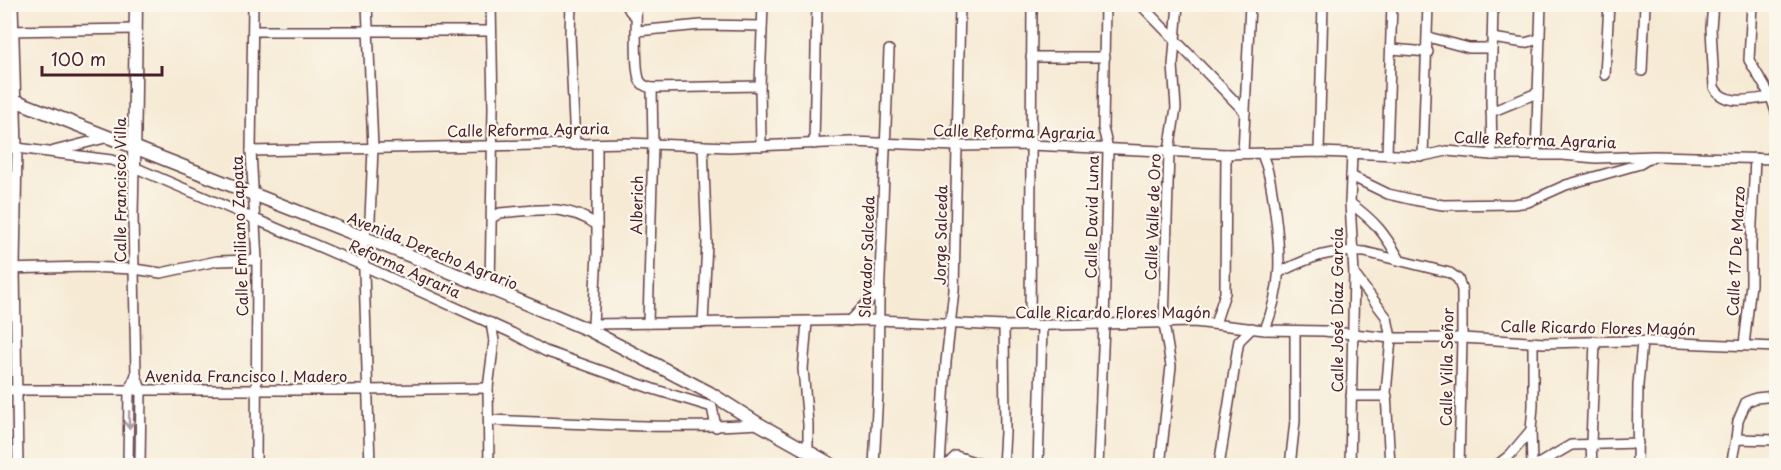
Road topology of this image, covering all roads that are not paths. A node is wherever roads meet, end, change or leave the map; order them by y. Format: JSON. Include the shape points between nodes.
{"nodes":[{"id":1,"x":13,"y":4,"type":"edge"},
{"id":2,"x":136,"y":4,"type":"edge"},
{"id":3,"x":253,"y":4,"type":"edge"},
{"id":4,"x":367,"y":4,"type":"edge"},
{"id":5,"x":490,"y":4,"type":"edge"},
{"id":6,"x":571,"y":4,"type":"edge"},
{"id":7,"x":626,"y":4,"type":"edge"},
{"id":8,"x":636,"y":4,"type":"edge"},
{"id":9,"x":763,"y":4,"type":"edge"},
{"id":10,"x":817,"y":4,"type":"edge"},
{"id":11,"x":960,"y":4,"type":"edge"},
{"id":12,"x":1032,"y":4,"type":"edge"},
{"id":13,"x":1105,"y":4,"type":"edge"},
{"id":14,"x":1140,"y":4,"type":"edge"},
{"id":15,"x":1178,"y":4,"type":"edge"},
{"id":16,"x":1250,"y":4,"type":"edge"},
{"id":17,"x":1323,"y":4,"type":"edge"},
{"id":18,"x":1392,"y":4,"type":"edge"},
{"id":19,"x":1428,"y":4,"type":"edge"},
{"id":20,"x":1493,"y":4,"type":"edge"},
{"id":21,"x":1540,"y":4,"type":"edge"},
{"id":22,"x":1609,"y":4,"type":"edge"},
{"id":23,"x":1645,"y":4,"type":"edge"},
{"id":24,"x":1713,"y":4,"type":"edge"},
{"id":25,"x":1752,"y":4,"type":"edge"},
{"id":26,"x":636,"y":17,"type":"junction"},
{"id":27,"x":762,"y":26,"type":"junction"},
{"id":28,"x":136,"y":29,"type":"junction"},
{"id":29,"x":369,"y":30,"type":"junction"},
{"id":30,"x":9,"y":31,"type":"edge"},
{"id":31,"x":253,"y":31,"type":"junction"},
{"id":32,"x":490,"y":31,"type":"junction"},
{"id":33,"x":637,"y":31,"type":"junction"},
{"id":34,"x":1428,"y":37,"type":"junction"},
{"id":35,"x":1174,"y":39,"type":"junction"},
{"id":36,"x":1539,"y":39,"type":"junction"},
{"id":37,"x":1492,"y":43,"type":"junction"},
{"id":38,"x":1392,"y":49,"type":"junction"},
{"id":39,"x":889,"y":50,"type":"dead end"},
{"id":40,"x":1428,"y":52,"type":"junction"},
{"id":41,"x":1031,"y":57,"type":"junction"},
{"id":42,"x":1105,"y":57,"type":"junction"},
{"id":43,"x":1642,"y":71,"type":"dead end"},
{"id":44,"x":1605,"y":75,"type":"dead end"},
{"id":45,"x":760,"y":86,"type":"junction"},
{"id":46,"x":652,"y":88,"type":"junction"},
{"id":47,"x":1537,"y":93,"type":"junction"},
{"id":48,"x":1771,"y":97,"type":"junction"},
{"id":49,"x":10,"y":98,"type":"edge"},
{"id":50,"x":1245,"y":112,"type":"junction"},
{"id":51,"x":1491,"y":112,"type":"junction"},
{"id":52,"x":1776,"y":112,"type":"edge"},
{"id":53,"x":109,"y":137,"type":"junction"},
{"id":54,"x":1776,"y":141,"type":"edge"},
{"id":55,"x":886,"y":142,"type":"junction"},
{"id":56,"x":597,"y":144,"type":"junction"},
{"id":57,"x":653,"y":144,"type":"junction"},
{"id":58,"x":814,"y":144,"type":"junction"},
{"id":59,"x":575,"y":145,"type":"junction"},
{"id":60,"x":135,"y":146,"type":"junction"},
{"id":61,"x":493,"y":146,"type":"junction"},
{"id":62,"x":760,"y":146,"type":"junction"},
{"id":63,"x":957,"y":146,"type":"junction"},
{"id":64,"x":1030,"y":146,"type":"junction"},
{"id":65,"x":703,"y":147,"type":"junction"},
{"id":66,"x":4,"y":148,"type":"edge"},
{"id":67,"x":17,"y":148,"type":"junction"},
{"id":68,"x":373,"y":148,"type":"junction"},
{"id":69,"x":1108,"y":149,"type":"junction"},
{"id":70,"x":251,"y":151,"type":"junction"},
{"id":71,"x":1169,"y":151,"type":"junction"},
{"id":72,"x":48,"y":152,"type":"junction"},
{"id":73,"x":1319,"y":152,"type":"junction"},
{"id":74,"x":1243,"y":153,"type":"junction"},
{"id":75,"x":1227,"y":154,"type":"junction"},
{"id":76,"x":1262,"y":154,"type":"junction"},
{"id":77,"x":1352,"y":154,"type":"junction"},
{"id":78,"x":1387,"y":154,"type":"junction"},
{"id":79,"x":1492,"y":155,"type":"junction"},
{"id":80,"x":1536,"y":155,"type":"junction"},
{"id":81,"x":1423,"y":156,"type":"junction"},
{"id":82,"x":1654,"y":156,"type":"junction"},
{"id":83,"x":1755,"y":158,"type":"junction"},
{"id":84,"x":1774,"y":159,"type":"edge"},
{"id":85,"x":134,"y":167,"type":"junction"},
{"id":86,"x":1352,"y":176,"type":"junction"},
{"id":87,"x":254,"y":194,"type":"junction"},
{"id":88,"x":1350,"y":203,"type":"junction"},
{"id":89,"x":492,"y":218,"type":"junction"},
{"id":90,"x":255,"y":220,"type":"junction"},
{"id":91,"x":597,"y":225,"type":"junction"},
{"id":92,"x":363,"y":238,"type":"junction"},
{"id":93,"x":1353,"y":251,"type":"junction"},
{"id":94,"x":257,"y":260,"type":"junction"},
{"id":95,"x":1400,"y":260,"type":"junction"},
{"id":96,"x":364,"y":266,"type":"junction"},
{"id":97,"x":4,"y":269,"type":"edge"},
{"id":98,"x":15,"y":269,"type":"junction"},
{"id":99,"x":134,"y":269,"type":"junction"},
{"id":100,"x":1280,"y":272,"type":"junction"},
{"id":101,"x":1354,"y":274,"type":"junction"},
{"id":102,"x":490,"y":288,"type":"junction"},
{"id":103,"x":880,"y":289,"type":"junction"},
{"id":104,"x":878,"y":320,"type":"junction"},
{"id":105,"x":850,"y":321,"type":"junction"},
{"id":106,"x":648,"y":322,"type":"junction"},
{"id":107,"x":807,"y":322,"type":"junction"},
{"id":108,"x":491,"y":323,"type":"junction"},
{"id":109,"x":703,"y":323,"type":"junction"},
{"id":110,"x":950,"y":324,"type":"junction"},
{"id":111,"x":1164,"y":324,"type":"junction"},
{"id":112,"x":1215,"y":324,"type":"junction"},
{"id":113,"x":1104,"y":325,"type":"junction"},
{"id":114,"x":1004,"y":326,"type":"junction"},
{"id":115,"x":1030,"y":326,"type":"junction"},
{"id":116,"x":1042,"y":326,"type":"junction"},
{"id":117,"x":591,"y":327,"type":"junction"},
{"id":118,"x":1252,"y":328,"type":"junction"},
{"id":119,"x":1265,"y":330,"type":"junction"},
{"id":120,"x":1295,"y":331,"type":"junction"},
{"id":121,"x":1352,"y":335,"type":"junction"},
{"id":122,"x":1391,"y":338,"type":"junction"},
{"id":123,"x":1462,"y":339,"type":"junction"},
{"id":124,"x":1595,"y":341,"type":"junction"},
{"id":125,"x":1533,"y":342,"type":"junction"},
{"id":126,"x":1642,"y":342,"type":"junction"},
{"id":127,"x":1744,"y":345,"type":"junction"},
{"id":128,"x":1776,"y":347,"type":"edge"},
{"id":129,"x":136,"y":375,"type":"junction"},
{"id":130,"x":488,"y":388,"type":"junction"},
{"id":131,"x":4,"y":390,"type":"edge"},
{"id":132,"x":17,"y":390,"type":"junction"},
{"id":133,"x":129,"y":390,"type":"junction"},
{"id":134,"x":141,"y":390,"type":"junction"},
{"id":135,"x":258,"y":390,"type":"junction"},
{"id":136,"x":366,"y":390,"type":"junction"},
{"id":137,"x":710,"y":393,"type":"junction"},
{"id":138,"x":1351,"y":396,"type":"junction"},
{"id":139,"x":1387,"y":396,"type":"junction"},
{"id":140,"x":1776,"y":396,"type":"edge"},
{"id":141,"x":712,"y":407,"type":"junction"},
{"id":142,"x":489,"y":420,"type":"junction"},
{"id":143,"x":759,"y":424,"type":"junction"},
{"id":144,"x":716,"y":427,"type":"junction"},
{"id":145,"x":1531,"y":430,"type":"junction"},
{"id":146,"x":1736,"y":439,"type":"junction"},
{"id":147,"x":1776,"y":440,"type":"edge"},
{"id":148,"x":1591,"y":443,"type":"junction"},
{"id":149,"x":1638,"y":443,"type":"junction"},
{"id":150,"x":808,"y":452,"type":"junction"},
{"id":151,"x":18,"y":465,"type":"edge"},
{"id":152,"x":128,"y":465,"type":"edge"},
{"id":153,"x":140,"y":465,"type":"edge"},
{"id":154,"x":256,"y":465,"type":"edge"},
{"id":155,"x":370,"y":465,"type":"edge"},
{"id":156,"x":489,"y":465,"type":"edge"},
{"id":157,"x":834,"y":465,"type":"edge"},
{"id":158,"x":874,"y":465,"type":"edge"},
{"id":159,"x":940,"y":465,"type":"edge"},
{"id":160,"x":946,"y":465,"type":"edge"},
{"id":161,"x":986,"y":465,"type":"edge"},
{"id":162,"x":1003,"y":465,"type":"edge"},
{"id":163,"x":1038,"y":465,"type":"edge"},
{"id":164,"x":1098,"y":465,"type":"edge"},
{"id":165,"x":1160,"y":465,"type":"edge"},
{"id":166,"x":1219,"y":465,"type":"edge"},
{"id":167,"x":1290,"y":465,"type":"edge"},
{"id":168,"x":1350,"y":465,"type":"edge"},
{"id":169,"x":1390,"y":465,"type":"edge"},
{"id":170,"x":1459,"y":465,"type":"edge"},
{"id":171,"x":1496,"y":465,"type":"edge"},
{"id":172,"x":1534,"y":465,"type":"edge"},
{"id":173,"x":1592,"y":465,"type":"edge"},
{"id":174,"x":1637,"y":465,"type":"edge"},
{"id":175,"x":1731,"y":465,"type":"edge"}],
"edges":[{"from":1,"to":30,"type":"street"},
{"from":2,"to":28,"type":"street","name":"Calle Francisco Villa"},
{"from":3,"to":31,"type":"street","name":"Calle Emiliano Zapata"},
{"from":4,"to":29,"type":"street"},
{"from":5,"to":32,"type":"street"},
{"from":6,"to":59,"type":"street"},
{"from":7,"to":26,"type":"street"},
{"from":8,"to":26,"type":"street"},
{"from":9,"to":27,"type":"street"},
{"from":10,"to":58,"type":"street"},
{"from":11,"to":63,"type":"street","name":"Jorge Salceda"},
{"from":12,"to":41,"type":"street"},
{"from":13,"to":42,"type":"street","name":"Calle David Luna"},
{"from":14,"to":35,"type":"street"},
{"from":15,"to":35,"type":"street","name":"Calle Valle de Oro"},
{"from":16,"to":50,"type":"street"},
{"from":17,"to":73,"type":"street"},
{"from":18,"to":38,"type":"street"},
{"from":19,"to":34,"type":"street"},
{"from":20,"to":37,"type":"street"},
{"from":21,"to":36,"type":"street"},
{"from":22,"to":44,"type":"street"},
{"from":23,"to":43,"type":"street"},
{"from":24,"to":48,"type":"street","via":[[1711,28],[1717,93],[1732,99]]},
{"from":25,"to":48,"type":"street","via":[[1749,60]]},
{"from":26,"to":33,"type":"street"},
{"from":27,"to":33,"type":"street","via":[[702,25]]},
{"from":27,"to":45,"type":"street"},
{"from":28,"to":30,"type":"street"},
{"from":28,"to":60,"type":"street","name":"Calle Francisco Villa"},
{"from":29,"to":31,"type":"street"},
{"from":29,"to":32,"type":"street"},
{"from":29,"to":68,"type":"street"},
{"from":30,"to":49,"type":"street"},
{"from":31,"to":70,"type":"street","name":"Calle Emiliano Zapata"},
{"from":32,"to":61,"type":"street"},
{"from":33,"to":46,"type":"street","via":[[639,79]]},
{"from":34,"to":37,"type":"street","via":[[1469,48]]},
{"from":34,"to":40,"type":"street"},
{"from":35,"to":50,"type":"street"},
{"from":35,"to":71,"type":"street","name":"Calle Valle de Oro","via":[[1176,108]]},
{"from":36,"to":37,"type":"street"},
{"from":36,"to":47,"type":"street"},
{"from":37,"to":51,"type":"street"},
{"from":38,"to":40,"type":"street"},
{"from":38,"to":78,"type":"street"},
{"from":39,"to":55,"type":"street","name":"Slavador Salceda"},
{"from":40,"to":81,"type":"street"},
{"from":41,"to":42,"type":"street"},
{"from":41,"to":64,"type":"street"},
{"from":42,"to":69,"type":"street","name":"Calle David Luna","via":[[1103,128]]},
{"from":45,"to":46,"type":"street"},
{"from":45,"to":62,"type":"street"},
{"from":46,"to":57,"type":"street","name":"Alberich"},
{"from":47,"to":51,"type":"street"},
{"from":47,"to":80,"type":"street"},
{"from":48,"to":52,"type":"street"},
{"from":49,"to":53,"type":"street","name":"Avenida Derecho Agrario"},
{"from":49,"to":67,"type":"street"},
{"from":50,"to":74,"type":"street"},
{"from":51,"to":79,"type":"street"},
{"from":53,"to":60,"type":"street","name":"Avenida Derecho Agrario"},
{"from":53,"to":72,"type":"street"},
{"from":54,"to":84,"type":"street"},
{"from":55,"to":58,"type":"street","name":"Calle Reforma Agraria"},
{"from":55,"to":63,"type":"street","name":"Calle Reforma Agraria"},
{"from":55,"to":103,"type":"street","name":"Slavador Salceda"},
{"from":56,"to":57,"type":"street","name":"Calle Reforma Agraria"},
{"from":56,"to":59,"type":"street","name":"Calle Reforma Agraria"},
{"from":56,"to":91,"type":"street"},
{"from":57,"to":65,"type":"street","name":"Calle Reforma Agraria"},
{"from":57,"to":106,"type":"street","name":"Alberich"},
{"from":58,"to":62,"type":"street","name":"Calle Reforma Agraria"},
{"from":59,"to":61,"type":"street","name":"Calle Reforma Agraria"},
{"from":60,"to":85,"type":"street","name":"Calle Francisco Villa"},
{"from":60,"to":87,"type":"street","name":"Avenida Derecho Agrario"},
{"from":61,"to":68,"type":"street","name":"Calle Reforma Agraria"},
{"from":61,"to":89,"type":"street"},
{"from":62,"to":65,"type":"street","name":"Calle Reforma Agraria"},
{"from":63,"to":64,"type":"street","name":"Calle Reforma Agraria"},
{"from":63,"to":110,"type":"street","name":"Jorge Salceda"},
{"from":64,"to":69,"type":"street","name":"Calle Reforma Agraria"},
{"from":64,"to":115,"type":"street"},
{"from":65,"to":109,"type":"street","via":[[707,243]]},
{"from":66,"to":67,"type":"street"},
{"from":67,"to":72,"type":"street"},
{"from":67,"to":98,"type":"street"},
{"from":68,"to":70,"type":"street","name":"Calle Reforma Agraria"},
{"from":68,"to":92,"type":"street","via":[[370,219]]},
{"from":69,"to":71,"type":"street","name":"Calle Reforma Agraria"},
{"from":69,"to":113,"type":"street","name":"Calle David Luna"},
{"from":70,"to":87,"type":"street","name":"Calle Emiliano Zapata"},
{"from":71,"to":75,"type":"street","name":"Calle Reforma Agraria"},
{"from":71,"to":111,"type":"street","name":"Calle Valle de Oro"},
{"from":72,"to":85,"type":"street","name":"Reforma Agraria"},
{"from":73,"to":76,"type":"street","name":"Calle Reforma Agraria"},
{"from":73,"to":77,"type":"street","name":"Calle Reforma Agraria"},
{"from":74,"to":75,"type":"street","name":"Calle Reforma Agraria"},
{"from":74,"to":76,"type":"street","name":"Calle Reforma Agraria"},
{"from":75,"to":112,"type":"street","via":[[1225,293]]},
{"from":76,"to":100,"type":"street","via":[[1270,175]]},
{"from":77,"to":78,"type":"street","name":"Calle Reforma Agraria"},
{"from":77,"to":86,"type":"street","name":"Calle José Díaz García"},
{"from":78,"to":81,"type":"street","name":"Calle Reforma Agraria"},
{"from":79,"to":80,"type":"street","name":"Calle Reforma Agraria"},
{"from":79,"to":81,"type":"street","name":"Calle Reforma Agraria","via":[[1447,151]]},
{"from":80,"to":82,"type":"street","name":"Calle Reforma Agraria"},
{"from":82,"to":83,"type":"street","name":"Calle Reforma Agraria"},
{"from":82,"to":86,"type":"street","via":[[1640,164],[1514,204],[1443,205],[1414,200],[1388,194]]},
{"from":83,"to":84,"type":"street","name":"Calle Reforma Agraria"},
{"from":83,"to":127,"type":"street","name":"Calle 17 De Marzo","via":[[1751,284]]},
{"from":85,"to":90,"type":"street","name":"Reforma Agraria"},
{"from":85,"to":99,"type":"street","name":"Calle Francisco Villa"},
{"from":86,"to":88,"type":"street","name":"Calle José Díaz García"},
{"from":87,"to":90,"type":"street","name":"Calle Emiliano Zapata"},
{"from":87,"to":92,"type":"street","name":"Avenida Derecho Agrario"},
{"from":88,"to":93,"type":"street","name":"Calle José Díaz García"},
{"from":88,"to":95,"type":"street","via":[[1372,220]]},
{"from":89,"to":91,"type":"street","via":[[500,213],[561,209]]},
{"from":89,"to":102,"type":"street"},
{"from":90,"to":94,"type":"street","name":"Calle Emiliano Zapata"},
{"from":90,"to":96,"type":"street","name":"Reforma Agraria"},
{"from":91,"to":117,"type":"street"},
{"from":92,"to":96,"type":"street"},
{"from":92,"to":102,"type":"street","name":"Avenida Derecho Agrario"},
{"from":93,"to":95,"type":"street"},
{"from":93,"to":100,"type":"street","via":[[1305,259]]},
{"from":93,"to":101,"type":"street","name":"Calle José Díaz García"},
{"from":94,"to":99,"type":"street","via":[[218,261],[161,273]]},
{"from":94,"to":135,"type":"street","name":"Calle Emiliano Zapata"},
{"from":95,"to":123,"type":"street","name":"Calle Villa Señor","via":[[1450,273],[1458,279],[1462,290]]},
{"from":96,"to":108,"type":"street","name":"Reforma Agraria"},
{"from":96,"to":136,"type":"street"},
{"from":97,"to":98,"type":"street"},
{"from":98,"to":99,"type":"street"},
{"from":98,"to":132,"type":"street"},
{"from":99,"to":129,"type":"street","name":"Calle Francisco Villa"},
{"from":100,"to":119,"type":"street"},
{"from":101,"to":121,"type":"street","name":"Calle José Díaz García"},
{"from":101,"to":122,"type":"street","via":[[1388,318]]},
{"from":102,"to":117,"type":"street","name":"Avenida Derecho Agrario"},
{"from":103,"to":104,"type":"street","name":"Slavador Salceda"},
{"from":103,"to":105,"type":"street"},
{"from":104,"to":105,"type":"street","name":"Calle Ricardo Flores Magón"},
{"from":104,"to":110,"type":"street","name":"Calle Ricardo Flores Magón"},
{"from":104,"to":158,"type":"street","name":"Slavador Salceda"},
{"from":105,"to":107,"type":"street","name":"Calle Ricardo Flores Magón"},
{"from":106,"to":109,"type":"street","name":"Calle Ricardo Flores Magón"},
{"from":106,"to":117,"type":"street","name":"Calle Ricardo Flores Magón"},
{"from":107,"to":109,"type":"street","name":"Calle Ricardo Flores Magón"},
{"from":107,"to":150,"type":"street","via":[[803,369]]},
{"from":108,"to":130,"type":"street","via":[[494,341]]},
{"from":108,"to":141,"type":"street","name":"Reforma Agraria","via":[[545,351]]},
{"from":110,"to":114,"type":"street","name":"Calle Ricardo Flores Magón"},
{"from":110,"to":159,"type":"street","name":"Jorge Salceda"},
{"from":111,"to":112,"type":"street","name":"Calle Ricardo Flores Magón"},
{"from":111,"to":113,"type":"street","name":"Calle Ricardo Flores Magón"},
{"from":111,"to":165,"type":"street","name":"Calle Valle de Oro","via":[[1171,366]]},
{"from":112,"to":118,"type":"street","name":"Calle Ricardo Flores Magón"},
{"from":113,"to":116,"type":"street","name":"Calle Ricardo Flores Magón"},
{"from":113,"to":164,"type":"street","name":"Calle David Luna"},
{"from":114,"to":115,"type":"street","name":"Calle Ricardo Flores Magón"},
{"from":114,"to":162,"type":"street"},
{"from":115,"to":116,"type":"street","name":"Calle Ricardo Flores Magón"},
{"from":116,"to":163,"type":"street"},
{"from":117,"to":137,"type":"street","name":"Avenida Derecho Agrario"},
{"from":118,"to":119,"type":"street","name":"Calle Ricardo Flores Magón"},
{"from":118,"to":166,"type":"street","via":[[1238,346]]},
{"from":119,"to":120,"type":"street","name":"Calle Ricardo Flores Magón"},
{"from":120,"to":121,"type":"street","name":"Calle Ricardo Flores Magón"},
{"from":120,"to":167,"type":"street","via":[[1295,421]]},
{"from":121,"to":122,"type":"street","name":"Calle Ricardo Flores Magón"},
{"from":121,"to":138,"type":"street","name":"Calle José Díaz García"},
{"from":122,"to":123,"type":"street","name":"Calle Ricardo Flores Magón"},
{"from":122,"to":139,"type":"street"},
{"from":123,"to":125,"type":"street","name":"Calle Ricardo Flores Magón"},
{"from":123,"to":170,"type":"street","name":"Calle Villa Señor"},
{"from":124,"to":125,"type":"street","name":"Calle Ricardo Flores Magón"},
{"from":124,"to":126,"type":"street","name":"Calle Ricardo Flores Magón"},
{"from":124,"to":148,"type":"street"},
{"from":125,"to":145,"type":"street"},
{"from":126,"to":127,"type":"street","name":"Calle Ricardo Flores Magón"},
{"from":126,"to":149,"type":"street"},
{"from":127,"to":128,"type":"street","name":"Calle Ricardo Flores Magón"},
{"from":129,"to":133,"type":"street","name":"Calle Francisco Villa"},
{"from":129,"to":134,"type":"street","name":"Calle Francisco Villa"},
{"from":130,"to":136,"type":"street","name":"Avenida Francisco I. Madero"},
{"from":130,"to":142,"type":"street"},
{"from":131,"to":132,"type":"street","name":"Avenida Francisco I. Madero"},
{"from":132,"to":133,"type":"street","name":"Avenida Francisco I. Madero"},
{"from":132,"to":151,"type":"street"},
{"from":133,"to":134,"type":"street","name":"Avenida Francisco I. Madero"},
{"from":133,"to":152,"type":"street","name":"Calle Francisco Villa","one_way":true},
{"from":134,"to":135,"type":"street","name":"Avenida Francisco I. Madero"},
{"from":134,"to":153,"type":"street","name":"Calle Francisco Villa"},
{"from":135,"to":136,"type":"street","name":"Avenida Francisco I. Madero"},
{"from":135,"to":154,"type":"street","name":"Calle Emiliano Zapata"},
{"from":136,"to":155,"type":"street"},
{"from":137,"to":141,"type":"street"},
{"from":137,"to":143,"type":"street","name":"Avenida Derecho Agrario"},
{"from":138,"to":139,"type":"street"},
{"from":138,"to":168,"type":"street","name":"Calle José Díaz García"},
{"from":139,"to":169,"type":"street"},
{"from":140,"to":146,"type":"street","via":[[1746,402]]},
{"from":141,"to":144,"type":"street"},
{"from":142,"to":144,"type":"street"},
{"from":142,"to":156,"type":"street"},
{"from":143,"to":144,"type":"street"},
{"from":143,"to":150,"type":"street","name":"Avenida Derecho Agrario"},
{"from":145,"to":171,"type":"street"},
{"from":145,"to":172,"type":"street"},
{"from":146,"to":147,"type":"street"},
{"from":146,"to":175,"type":"street"},
{"from":148,"to":149,"type":"street"},
{"from":148,"to":172,"type":"street","via":[[1571,445]]},
{"from":148,"to":173,"type":"street"},
{"from":149,"to":174,"type":"street"},
{"from":150,"to":157,"type":"street","name":"Avenida Derecho Agrario"},
{"from":160,"to":161,"type":"street","via":[[956,456]]}]}
